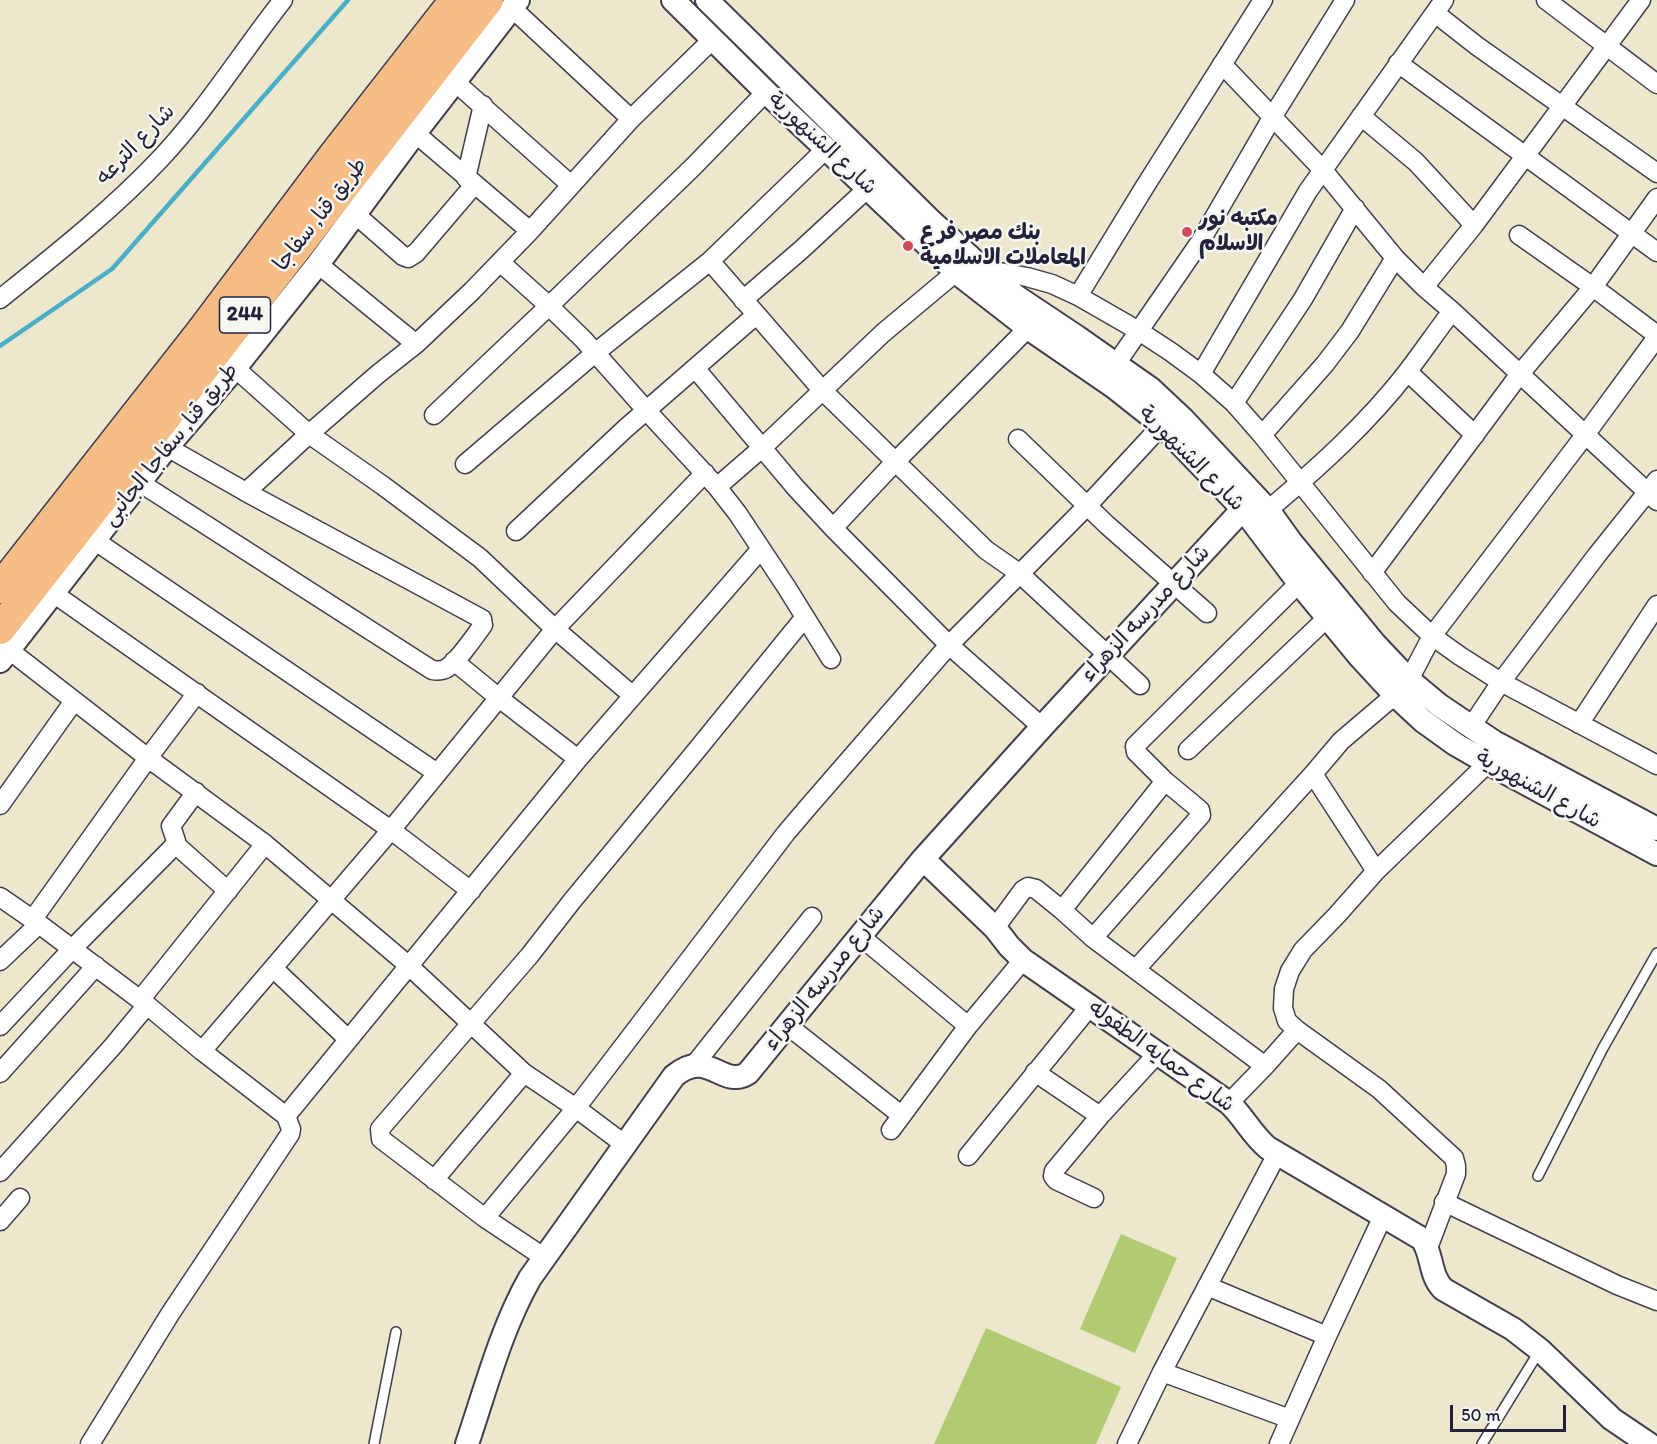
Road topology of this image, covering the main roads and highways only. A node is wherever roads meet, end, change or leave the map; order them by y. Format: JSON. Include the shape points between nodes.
{"nodes":[{"id":1,"x":455,"y":0,"type":"edge"},
{"id":2,"x":506,"y":3,"type":"edge"},
{"id":3,"x":0,"y":588,"type":"edge"},
{"id":4,"x":3,"y":647,"type":"edge"}],
"edges":[{"from":1,"to":3,"type":"highway","name":"طريق قنا, سفاجا","number":"244"},
{"from":2,"to":4,"type":"highway","name":"طريق قنا, سفاجا","number":"244","via":[[159,427]]}]}
